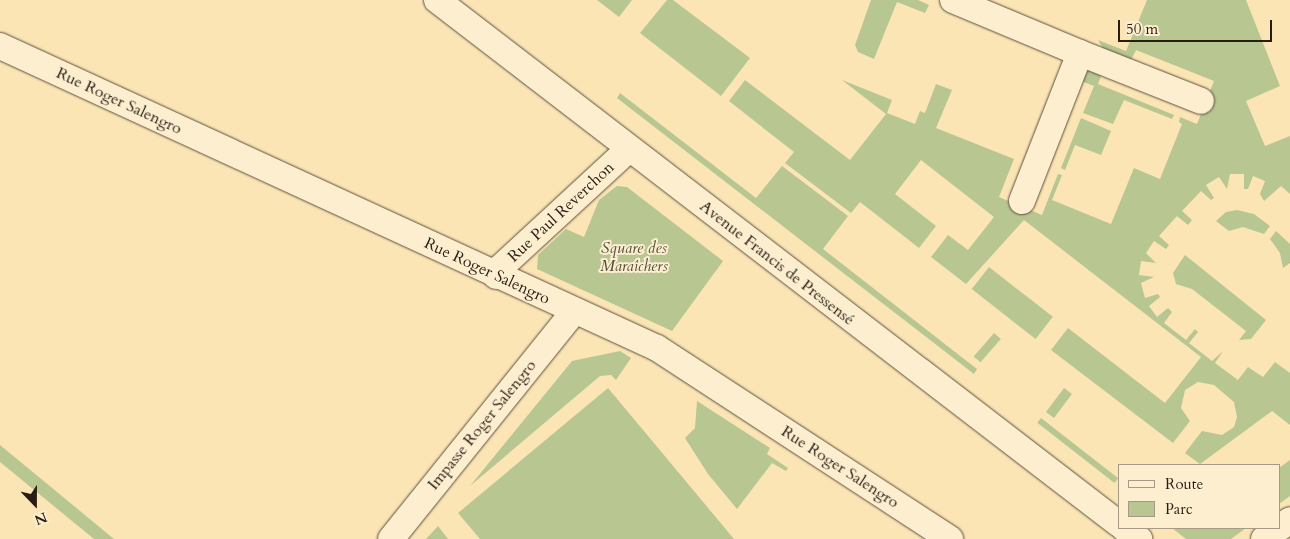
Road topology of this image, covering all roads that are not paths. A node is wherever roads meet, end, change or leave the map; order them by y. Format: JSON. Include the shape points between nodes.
{"nodes":[{"id":1,"x":437,"y":0,"type":"edge"},
{"id":2,"x":954,"y":0,"type":"edge"},
{"id":3,"x":0,"y":46,"type":"edge"},
{"id":4,"x":1080,"y":53,"type":"junction"},
{"id":5,"x":1201,"y":101,"type":"dead end"},
{"id":6,"x":629,"y":149,"type":"junction"},
{"id":7,"x":1022,"y":201,"type":"dead end"},
{"id":8,"x":496,"y":276,"type":"junction"},
{"id":9,"x":574,"y":311,"type":"junction"},
{"id":10,"x":1118,"y":523,"type":"edge"},
{"id":11,"x":1125,"y":529,"type":"edge"},
{"id":12,"x":1278,"y":529,"type":"edge"},
{"id":13,"x":391,"y":539,"type":"edge"},
{"id":14,"x":950,"y":539,"type":"edge"},
{"id":15,"x":1139,"y":539,"type":"edge"},
{"id":16,"x":1264,"y":539,"type":"edge"}],
"edges":[{"from":1,"to":6,"type":"street","name":"Avenue Francis de Pressensé"},
{"from":2,"to":4,"type":"street"},
{"from":3,"to":8,"type":"street","name":"Rue Roger Salengro"},
{"from":4,"to":5,"type":"street"},
{"from":4,"to":7,"type":"street"},
{"from":6,"to":8,"type":"street","name":"Rue Paul Reverchon","via":[[500,268]]},
{"from":6,"to":10,"type":"street","name":"Avenue Francis de Pressensé"},
{"from":8,"to":9,"type":"street","name":"Rue Roger Salengro"},
{"from":9,"to":13,"type":"street","name":"Impasse Roger Salengro"},
{"from":9,"to":14,"type":"street","name":"Rue Roger Salengro","via":[[657,348]]},
{"from":11,"to":15,"type":"street"},
{"from":12,"to":16,"type":"street"}]}
